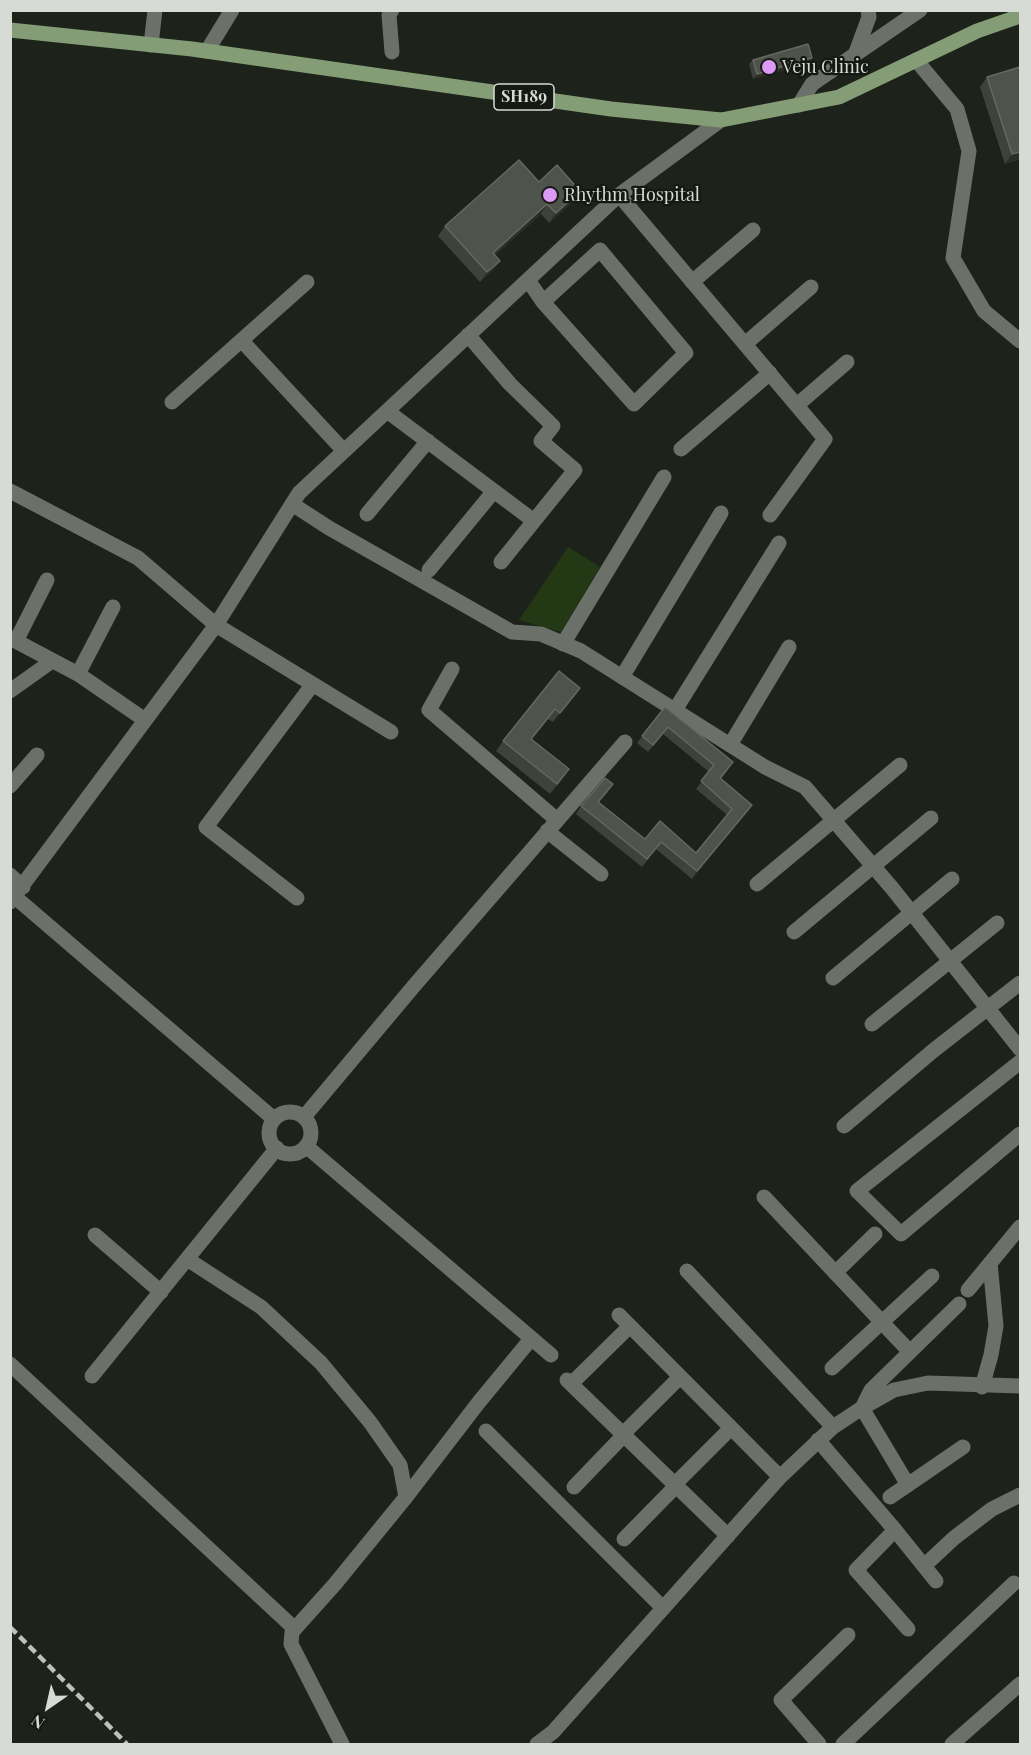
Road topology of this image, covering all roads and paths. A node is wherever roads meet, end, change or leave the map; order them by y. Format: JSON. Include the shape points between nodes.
{"nodes":[{"id":1,"x":154,"y":10,"type":"edge"},
{"id":2,"x":232,"y":10,"type":"edge"},
{"id":3,"x":392,"y":10,"type":"edge"},
{"id":4,"x":868,"y":10,"type":"edge"},
{"id":5,"x":920,"y":10,"type":"edge"},
{"id":6,"x":1020,"y":16,"type":"edge"},
{"id":7,"x":10,"y":30,"type":"edge"},
{"id":8,"x":151,"y":45,"type":"junction"},
{"id":9,"x":207,"y":51,"type":"junction"},
{"id":10,"x":392,"y":52,"type":"dead end"},
{"id":11,"x":855,"y":55,"type":"junction"},
{"id":12,"x":916,"y":60,"type":"junction"},
{"id":13,"x":799,"y":105,"type":"junction"},
{"id":14,"x":721,"y":120,"type":"junction"},
{"id":15,"x":619,"y":195,"type":"junction"},
{"id":16,"x":582,"y":229,"type":"junction"},
{"id":17,"x":753,"y":230,"type":"dead end"},
{"id":18,"x":600,"y":250,"type":"junction"},
{"id":19,"x":528,"y":280,"type":"junction"},
{"id":20,"x":307,"y":282,"type":"dead end"},
{"id":21,"x":692,"y":282,"type":"junction"},
{"id":22,"x":811,"y":287,"type":"dead end"},
{"id":23,"x":543,"y":302,"type":"junction"},
{"id":24,"x":468,"y":335,"type":"junction"},
{"id":25,"x":242,"y":341,"type":"junction"},
{"id":26,"x":1020,"y":341,"type":"edge"},
{"id":27,"x":745,"y":344,"type":"junction"},
{"id":28,"x":847,"y":362,"type":"dead end"},
{"id":29,"x":770,"y":374,"type":"junction"},
{"id":30,"x":172,"y":402,"type":"dead end"},
{"id":31,"x":796,"y":405,"type":"junction"},
{"id":32,"x":387,"y":411,"type":"junction"},
{"id":33,"x":428,"y":441,"type":"junction"},
{"id":34,"x":681,"y":450,"type":"dead end"},
{"id":35,"x":344,"y":451,"type":"junction"},
{"id":36,"x":663,"y":477,"type":"dead end"},
{"id":37,"x":10,"y":491,"type":"edge"},
{"id":38,"x":494,"y":491,"type":"junction"},
{"id":39,"x":292,"y":504,"type":"junction"},
{"id":40,"x":721,"y":513,"type":"dead end"},
{"id":41,"x":367,"y":514,"type":"dead end"},
{"id":42,"x":770,"y":515,"type":"dead end"},
{"id":43,"x":534,"y":521,"type":"junction"},
{"id":44,"x":779,"y":543,"type":"dead end"},
{"id":45,"x":501,"y":562,"type":"dead end"},
{"id":46,"x":429,"y":570,"type":"dead end"},
{"id":47,"x":47,"y":580,"type":"dead end"},
{"id":48,"x":113,"y":607,"type":"dead end"},
{"id":49,"x":216,"y":625,"type":"junction"},
{"id":50,"x":13,"y":640,"type":"edge"},
{"id":51,"x":563,"y":644,"type":"junction"},
{"id":52,"x":789,"y":647,"type":"dead end"},
{"id":53,"x":52,"y":661,"type":"junction"},
{"id":54,"x":452,"y":669,"type":"dead end"},
{"id":55,"x":78,"y":674,"type":"junction"},
{"id":56,"x":622,"y":677,"type":"junction"},
{"id":57,"x":313,"y":684,"type":"junction"},
{"id":58,"x":10,"y":691,"type":"edge"},
{"id":59,"x":675,"y":710,"type":"junction"},
{"id":60,"x":145,"y":720,"type":"junction"},
{"id":61,"x":391,"y":732,"type":"dead end"},
{"id":62,"x":625,"y":742,"type":"dead end"},
{"id":63,"x":730,"y":745,"type":"junction"},
{"id":64,"x":37,"y":755,"type":"dead end"},
{"id":65,"x":900,"y":765,"type":"dead end"},
{"id":66,"x":10,"y":786,"type":"edge"},
{"id":67,"x":931,"y":818,"type":"dead end"},
{"id":68,"x":833,"y":820,"type":"junction"},
{"id":69,"x":552,"y":826,"type":"junction"},
{"id":70,"x":873,"y":866,"type":"junction"},
{"id":71,"x":602,"y":874,"type":"dead end"},
{"id":72,"x":10,"y":875,"type":"edge"},
{"id":73,"x":952,"y":879,"type":"dead end"},
{"id":74,"x":757,"y":884,"type":"dead end"},
{"id":75,"x":16,"y":895,"type":"edge"},
{"id":76,"x":297,"y":898,"type":"dead end"},
{"id":77,"x":912,"y":912,"type":"junction"},
{"id":78,"x":997,"y":923,"type":"dead end"},
{"id":79,"x":794,"y":932,"type":"dead end"},
{"id":80,"x":950,"y":961,"type":"junction"},
{"id":81,"x":833,"y":978,"type":"dead end"},
{"id":82,"x":1020,"y":982,"type":"edge"},
{"id":83,"x":988,"y":1008,"type":"junction"},
{"id":84,"x":872,"y":1024,"type":"dead end"},
{"id":85,"x":1020,"y":1049,"type":"edge"},
{"id":86,"x":1020,"y":1062,"type":"edge"},
{"id":87,"x":304,"y":1117,"type":"junction"},
{"id":88,"x":274,"y":1119,"type":"junction"},
{"id":89,"x":844,"y":1126,"type":"dead end"},
{"id":90,"x":1020,"y":1134,"type":"edge"},
{"id":91,"x":306,"y":1146,"type":"junction"},
{"id":92,"x":277,"y":1148,"type":"junction"},
{"id":93,"x":764,"y":1197,"type":"dead end"},
{"id":94,"x":1020,"y":1227,"type":"edge"},
{"id":95,"x":875,"y":1234,"type":"dead end"},
{"id":96,"x":95,"y":1235,"type":"dead end"},
{"id":97,"x":187,"y":1259,"type":"junction"},
{"id":98,"x":990,"y":1263,"type":"junction"},
{"id":99,"x":687,"y":1271,"type":"dead end"},
{"id":100,"x":835,"y":1273,"type":"junction"},
{"id":101,"x":932,"y":1276,"type":"dead end"},
{"id":102,"x":968,"y":1290,"type":"dead end"},
{"id":103,"x":161,"y":1292,"type":"junction"},
{"id":104,"x":959,"y":1304,"type":"dead end"},
{"id":105,"x":882,"y":1322,"type":"junction"},
{"id":106,"x":531,"y":1338,"type":"junction"},
{"id":107,"x":910,"y":1352,"type":"junction"},
{"id":108,"x":550,"y":1355,"type":"dead end"},
{"id":109,"x":10,"y":1364,"type":"edge"},
{"id":110,"x":832,"y":1368,"type":"dead end"},
{"id":111,"x":92,"y":1376,"type":"dead end"},
{"id":112,"x":680,"y":1377,"type":"junction"},
{"id":113,"x":982,"y":1386,"type":"junction"},
{"id":114,"x":1020,"y":1386,"type":"edge"},
{"id":115,"x":862,"y":1408,"type":"junction"},
{"id":116,"x":833,"y":1427,"type":"junction"},
{"id":117,"x":731,"y":1428,"type":"junction"},
{"id":118,"x":486,"y":1431,"type":"dead end"},
{"id":119,"x":624,"y":1435,"type":"junction"},
{"id":120,"x":818,"y":1440,"type":"junction"},
{"id":121,"x":963,"y":1447,"type":"dead end"},
{"id":122,"x":780,"y":1478,"type":"junction"},
{"id":123,"x":676,"y":1485,"type":"junction"},
{"id":124,"x":908,"y":1485,"type":"junction"},
{"id":125,"x":574,"y":1487,"type":"dead end"},
{"id":126,"x":1020,"y":1495,"type":"edge"},
{"id":127,"x":406,"y":1497,"type":"junction"},
{"id":128,"x":890,"y":1497,"type":"dead end"},
{"id":129,"x":895,"y":1530,"type":"junction"},
{"id":130,"x":728,"y":1536,"type":"junction"},
{"id":131,"x":624,"y":1539,"type":"dead end"},
{"id":132,"x":924,"y":1566,"type":"junction"},
{"id":133,"x":936,"y":1581,"type":"dead end"},
{"id":134,"x":1014,"y":1583,"type":"dead end"},
{"id":135,"x":663,"y":1608,"type":"junction"},
{"id":136,"x":295,"y":1629,"type":"junction"},
{"id":137,"x":908,"y":1629,"type":"dead end"},
{"id":138,"x":848,"y":1635,"type":"dead end"},
{"id":139,"x":1020,"y":1684,"type":"edge"},
{"id":140,"x":956,"y":1743,"type":"edge"},
{"id":141,"x":342,"y":1744,"type":"edge"},
{"id":142,"x":537,"y":1744,"type":"edge"},
{"id":143,"x":819,"y":1744,"type":"edge"},
{"id":144,"x":843,"y":1744,"type":"edge"}],
"edges":[{"from":1,"to":8,"type":"street"},
{"from":2,"to":9,"type":"street"},
{"from":3,"to":10,"type":"street"},
{"from":4,"to":11,"type":"street"},
{"from":5,"to":11,"type":"street"},
{"from":6,"to":12,"type":"main road","number":"SH189"},
{"from":7,"to":8,"type":"main road","number":"SH189"},
{"from":8,"to":9,"type":"main road","number":"SH189"},
{"from":9,"to":14,"type":"main road","number":"SH189","via":[[611,109]]},
{"from":11,"to":13,"type":"street","via":[[812,84]]},
{"from":12,"to":13,"type":"main road","number":"SH189","via":[[839,97]]},
{"from":12,"to":26,"type":"street","via":[[957,109],[969,151],[953,258],[984,311]]},
{"from":13,"to":14,"type":"main road","number":"SH189"},
{"from":14,"to":15,"type":"street"},
{"from":15,"to":16,"type":"street"},
{"from":15,"to":21,"type":"street"},
{"from":16,"to":18,"type":"street"},
{"from":16,"to":19,"type":"street"},
{"from":17,"to":21,"type":"street"},
{"from":18,"to":23,"type":"street"},
{"from":18,"to":23,"type":"street","via":[[686,353],[634,404]]},
{"from":19,"to":23,"type":"street"},
{"from":19,"to":24,"type":"street"},
{"from":20,"to":25,"type":"street"},
{"from":21,"to":27,"type":"street"},
{"from":22,"to":27,"type":"street"},
{"from":24,"to":32,"type":"street"},
{"from":24,"to":43,"type":"street","via":[[553,426],[541,441],[575,470]]},
{"from":25,"to":30,"type":"street"},
{"from":25,"to":35,"type":"street"},
{"from":27,"to":29,"type":"street"},
{"from":28,"to":31,"type":"street"},
{"from":29,"to":31,"type":"street"},
{"from":29,"to":34,"type":"street"},
{"from":31,"to":42,"type":"street","via":[[825,439]]},
{"from":32,"to":33,"type":"street"},
{"from":32,"to":35,"type":"street"},
{"from":33,"to":38,"type":"street"},
{"from":33,"to":41,"type":"street"},
{"from":35,"to":39,"type":"street"},
{"from":36,"to":51,"type":"street"},
{"from":37,"to":49,"type":"street","via":[[138,558]]},
{"from":38,"to":43,"type":"street"},
{"from":38,"to":46,"type":"street"},
{"from":39,"to":49,"type":"street"},
{"from":39,"to":51,"type":"street","via":[[512,632],[541,634]]},
{"from":40,"to":56,"type":"street"},
{"from":43,"to":45,"type":"street"},
{"from":44,"to":59,"type":"street"},
{"from":47,"to":50,"type":"street"},
{"from":48,"to":55,"type":"street"},
{"from":49,"to":57,"type":"street"},
{"from":49,"to":60,"type":"street"},
{"from":50,"to":53,"type":"street"},
{"from":51,"to":56,"type":"street"},
{"from":52,"to":63,"type":"street"},
{"from":53,"to":55,"type":"street"},
{"from":53,"to":58,"type":"street"},
{"from":54,"to":69,"type":"street","via":[[429,710]]},
{"from":55,"to":60,"type":"street"},
{"from":56,"to":59,"type":"street"},
{"from":57,"to":61,"type":"street"},
{"from":57,"to":76,"type":"street","via":[[206,827]]},
{"from":59,"to":63,"type":"street"},
{"from":60,"to":75,"type":"street"},
{"from":62,"to":69,"type":"street"},
{"from":63,"to":68,"type":"street","via":[[805,787]]},
{"from":64,"to":66,"type":"street"},
{"from":65,"to":68,"type":"street"},
{"from":67,"to":70,"type":"street"},
{"from":68,"to":70,"type":"street"},
{"from":68,"to":74,"type":"street"},
{"from":69,"to":71,"type":"street"},
{"from":69,"to":87,"type":"street"},
{"from":70,"to":77,"type":"street"},
{"from":70,"to":79,"type":"street"},
{"from":72,"to":75,"type":"street"},
{"from":73,"to":77,"type":"street"},
{"from":75,"to":88,"type":"street"},
{"from":77,"to":80,"type":"street"},
{"from":77,"to":81,"type":"street"},
{"from":78,"to":80,"type":"street"},
{"from":80,"to":83,"type":"street"},
{"from":80,"to":84,"type":"street"},
{"from":82,"to":83,"type":"street"},
{"from":83,"to":85,"type":"street"},
{"from":83,"to":89,"type":"street"},
{"from":86,"to":90,"type":"street","via":[[857,1191],[901,1234]]},
{"from":87,"to":88,"type":"street","via":[[287,1112]]},
{"from":87,"to":91,"type":"street","via":[[311,1133]]},
{"from":88,"to":92,"type":"street","via":[[269,1131]]},
{"from":91,"to":92,"type":"street","via":[[295,1153]]},
{"from":91,"to":106,"type":"street"},
{"from":92,"to":97,"type":"street"},
{"from":93,"to":100,"type":"street"},
{"from":94,"to":98,"type":"street"},
{"from":95,"to":100,"type":"street"},
{"from":96,"to":103,"type":"street"},
{"from":97,"to":103,"type":"street"},
{"from":97,"to":127,"type":"street","via":[[261,1307],[321,1363],[400,1466]]},
{"from":98,"to":102,"type":"street"},
{"from":98,"to":113,"type":"street","via":[[996,1326]]},
{"from":99,"to":116,"type":"street"},
{"from":100,"to":105,"type":"street"},
{"from":101,"to":105,"type":"street"},
{"from":103,"to":111,"type":"street"},
{"from":104,"to":107,"type":"street"},
{"from":105,"to":107,"type":"street"},
{"from":105,"to":110,"type":"street"},
{"from":106,"to":108,"type":"street"},
{"from":106,"to":127,"type":"street"},
{"from":107,"to":115,"type":"street","via":[[871,1390]]},
{"from":109,"to":136,"type":"street"},
{"from":112,"to":117,"type":"street"},
{"from":112,"to":119,"type":"street"},
{"from":112,"to":119,"type":"street","via":[[624,1320],[569,1382]]},
{"from":113,"to":114,"type":"street"},
{"from":113,"to":115,"type":"street","via":[[928,1383],[894,1390]]},
{"from":115,"to":116,"type":"street"},
{"from":115,"to":124,"type":"street"},
{"from":116,"to":120,"type":"street"},
{"from":117,"to":122,"type":"street"},
{"from":117,"to":123,"type":"street"},
{"from":118,"to":135,"type":"street"},
{"from":119,"to":123,"type":"street"},
{"from":119,"to":125,"type":"street"},
{"from":120,"to":122,"type":"street"},
{"from":120,"to":129,"type":"street"},
{"from":121,"to":124,"type":"street"},
{"from":122,"to":130,"type":"street"},
{"from":123,"to":130,"type":"street"},
{"from":123,"to":131,"type":"street"},
{"from":124,"to":128,"type":"street"},
{"from":126,"to":132,"type":"street","via":[[992,1509]]},
{"from":127,"to":136,"type":"street"},
{"from":129,"to":132,"type":"street"},
{"from":129,"to":137,"type":"street","via":[[856,1570]]},
{"from":130,"to":135,"type":"street"},
{"from":132,"to":133,"type":"street"},
{"from":134,"to":144,"type":"street"},
{"from":135,"to":142,"type":"street","via":[[553,1732]]},
{"from":136,"to":141,"type":"street","via":[[291,1644]]},
{"from":138,"to":143,"type":"street","via":[[781,1700]]},
{"from":139,"to":140,"type":"street"}]}
